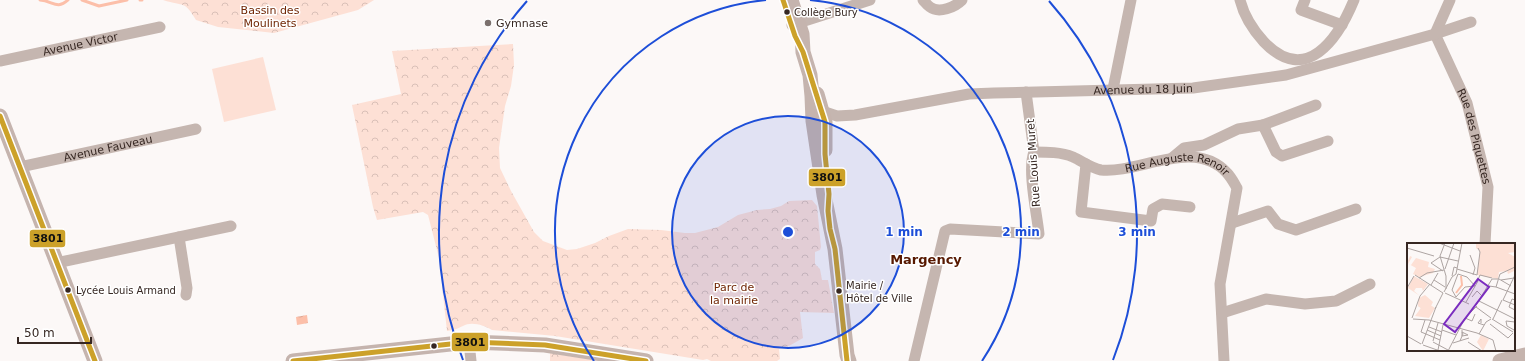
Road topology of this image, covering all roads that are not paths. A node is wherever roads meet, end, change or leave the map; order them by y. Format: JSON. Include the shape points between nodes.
{"nodes":[{"id":1,"x":783,"y":0,"type":"edge"},
{"id":2,"x":791,"y":0,"type":"edge"},
{"id":3,"x":870,"y":0,"type":"edge"},
{"id":4,"x":923,"y":0,"type":"edge"},
{"id":5,"x":962,"y":0,"type":"edge"},
{"id":6,"x":1240,"y":0,"type":"edge"},
{"id":7,"x":1305,"y":0,"type":"edge"},
{"id":8,"x":1354,"y":0,"type":"edge"},
{"id":9,"x":1450,"y":0,"type":"edge"},
{"id":10,"x":1133,"y":1,"type":"edge"},
{"id":11,"x":1471,"y":22,"type":"dead end"},
{"id":12,"x":795,"y":24,"type":"junction"},
{"id":13,"x":1342,"y":26,"type":"junction"},
{"id":14,"x":160,"y":27,"type":"dead end"},
{"id":15,"x":1435,"y":34,"type":"junction"},
{"id":16,"x":0,"y":61,"type":"edge"},
{"id":17,"x":1113,"y":90,"type":"junction"},
{"id":18,"x":1026,"y":92,"type":"junction"},
{"id":19,"x":1316,"y":105,"type":"dead end"},
{"id":20,"x":0,"y":116,"type":"edge"},
{"id":21,"x":855,"y":116,"type":"junction"},
{"id":22,"x":818,"y":122,"type":"junction"},
{"id":23,"x":1263,"y":125,"type":"junction"},
{"id":24,"x":196,"y":129,"type":"dead end"},
{"id":25,"x":1328,"y":142,"type":"dead end"},
{"id":26,"x":1204,"y":145,"type":"junction"},
{"id":27,"x":1034,"y":152,"type":"junction"},
{"id":28,"x":1172,"y":158,"type":"junction"},
{"id":29,"x":1203,"y":159,"type":"junction"},
{"id":30,"x":1086,"y":164,"type":"junction"},
{"id":31,"x":20,"y":167,"type":"junction"},
{"id":32,"x":1190,"y":207,"type":"dead end"},
{"id":33,"x":1356,"y":209,"type":"dead end"},
{"id":34,"x":1232,"y":223,"type":"junction"},
{"id":35,"x":231,"y":226,"type":"dead end"},
{"id":36,"x":179,"y":237,"type":"junction"},
{"id":37,"x":1485,"y":243,"type":"edge"},
{"id":38,"x":56,"y":263,"type":"junction"},
{"id":39,"x":1370,"y":284,"type":"dead end"},
{"id":40,"x":186,"y":295,"type":"dead end"},
{"id":41,"x":1222,"y":313,"type":"junction"},
{"id":42,"x":469,"y":342,"type":"junction"},
{"id":43,"x":1500,"y":351,"type":"edge"},
{"id":44,"x":1525,"y":355,"type":"edge"},
{"id":45,"x":334,"y":358,"type":"edge"},
{"id":46,"x":848,"y":359,"type":"edge"},
{"id":47,"x":95,"y":361,"type":"edge"},
{"id":48,"x":293,"y":361,"type":"edge"},
{"id":49,"x":471,"y":361,"type":"edge"},
{"id":50,"x":646,"y":361,"type":"edge"},
{"id":51,"x":914,"y":361,"type":"edge"},
{"id":52,"x":1224,"y":361,"type":"edge"},
{"id":53,"x":1502,"y":361,"type":"edge"}],
"edges":[{"from":1,"to":12,"type":"main road"},
{"from":2,"to":12,"type":"main road"},
{"from":3,"to":12,"type":"street"},
{"from":4,"to":5,"type":"street","via":[[931,8],[940,11],[955,6]]},
{"from":6,"to":13,"type":"street","via":[[1243,11],[1259,37],[1282,56],[1295,60],[1310,58],[1323,50]]},
{"from":7,"to":13,"type":"street","via":[[1301,10]]},
{"from":8,"to":13,"type":"street"},
{"from":9,"to":15,"type":"street"},
{"from":10,"to":17,"type":"street"},
{"from":11,"to":15,"type":"street","name":"Avenue du 18 Juin"},
{"from":12,"to":22,"type":"main road","via":[[798,42],[815,87]]},
{"from":14,"to":16,"type":"street","name":"Avenue Victor"},
{"from":15,"to":17,"type":"street","name":"Avenue du 18 Juin","via":[[1286,75],[1193,88]]},
{"from":15,"to":37,"type":"street","name":"Rue des Piquettes","via":[[1468,103],[1488,187]]},
{"from":17,"to":18,"type":"street","name":"Avenue du 18 Juin"},
{"from":18,"to":21,"type":"street","name":"Avenue du 18 Juin","via":[[969,94]]},
{"from":18,"to":27,"type":"street","name":"Rue Louis Muret"},
{"from":19,"to":23,"type":"street"},
{"from":20,"to":31,"type":"main road"},
{"from":21,"to":22,"type":"street","name":"Avenue du 18 Juin","via":[[837,116]]},
{"from":21,"to":22,"type":"street","via":[[835,123]]},
{"from":22,"to":46,"type":"main road","via":[[825,154],[830,229],[835,249]]},
{"from":23,"to":25,"type":"street","via":[[1276,152],[1282,156]]},
{"from":23,"to":26,"type":"street","via":[[1238,129]]},
{"from":24,"to":31,"type":"street","name":"Avenue Fauveau"},
{"from":26,"to":28,"type":"street","via":[[1184,148]]},
{"from":26,"to":29,"type":"street"},
{"from":27,"to":30,"type":"street","name":"Rue Auguste Renoir","via":[[1073,157]]},
{"from":27,"to":51,"type":"street","name":"Rue Louis Muret","via":[[1031,170],[1039,234],[950,229],[945,231]]},
{"from":28,"to":29,"type":"street","name":"Rue Auguste Renoir"},
{"from":28,"to":30,"type":"street","name":"Rue Auguste Renoir","via":[[1118,169],[1100,170]]},
{"from":29,"to":34,"type":"street","name":"Rue Auguste Renoir","via":[[1219,165],[1237,188]]},
{"from":30,"to":32,"type":"street","via":[[1081,212],[1151,221],[1153,209],[1162,204]]},
{"from":31,"to":38,"type":"main road"},
{"from":33,"to":34,"type":"street","via":[[1296,230],[1278,224],[1268,211]]},
{"from":34,"to":41,"type":"street","name":"Rue Auguste Renoir","via":[[1220,284]]},
{"from":35,"to":36,"type":"street"},
{"from":36,"to":38,"type":"street"},
{"from":36,"to":40,"type":"street"},
{"from":38,"to":47,"type":"main road"},
{"from":39,"to":41,"type":"street","via":[[1336,301],[1305,304],[1266,299]]},
{"from":41,"to":52,"type":"street","name":"Rue Auguste Renoir"},
{"from":42,"to":45,"type":"main road"},
{"from":42,"to":49,"type":"street"},
{"from":42,"to":50,"type":"main road","via":[[545,345]]},
{"from":43,"to":53,"type":"street"},
{"from":44,"to":53,"type":"main road"},
{"from":45,"to":48,"type":"main road"}]}
